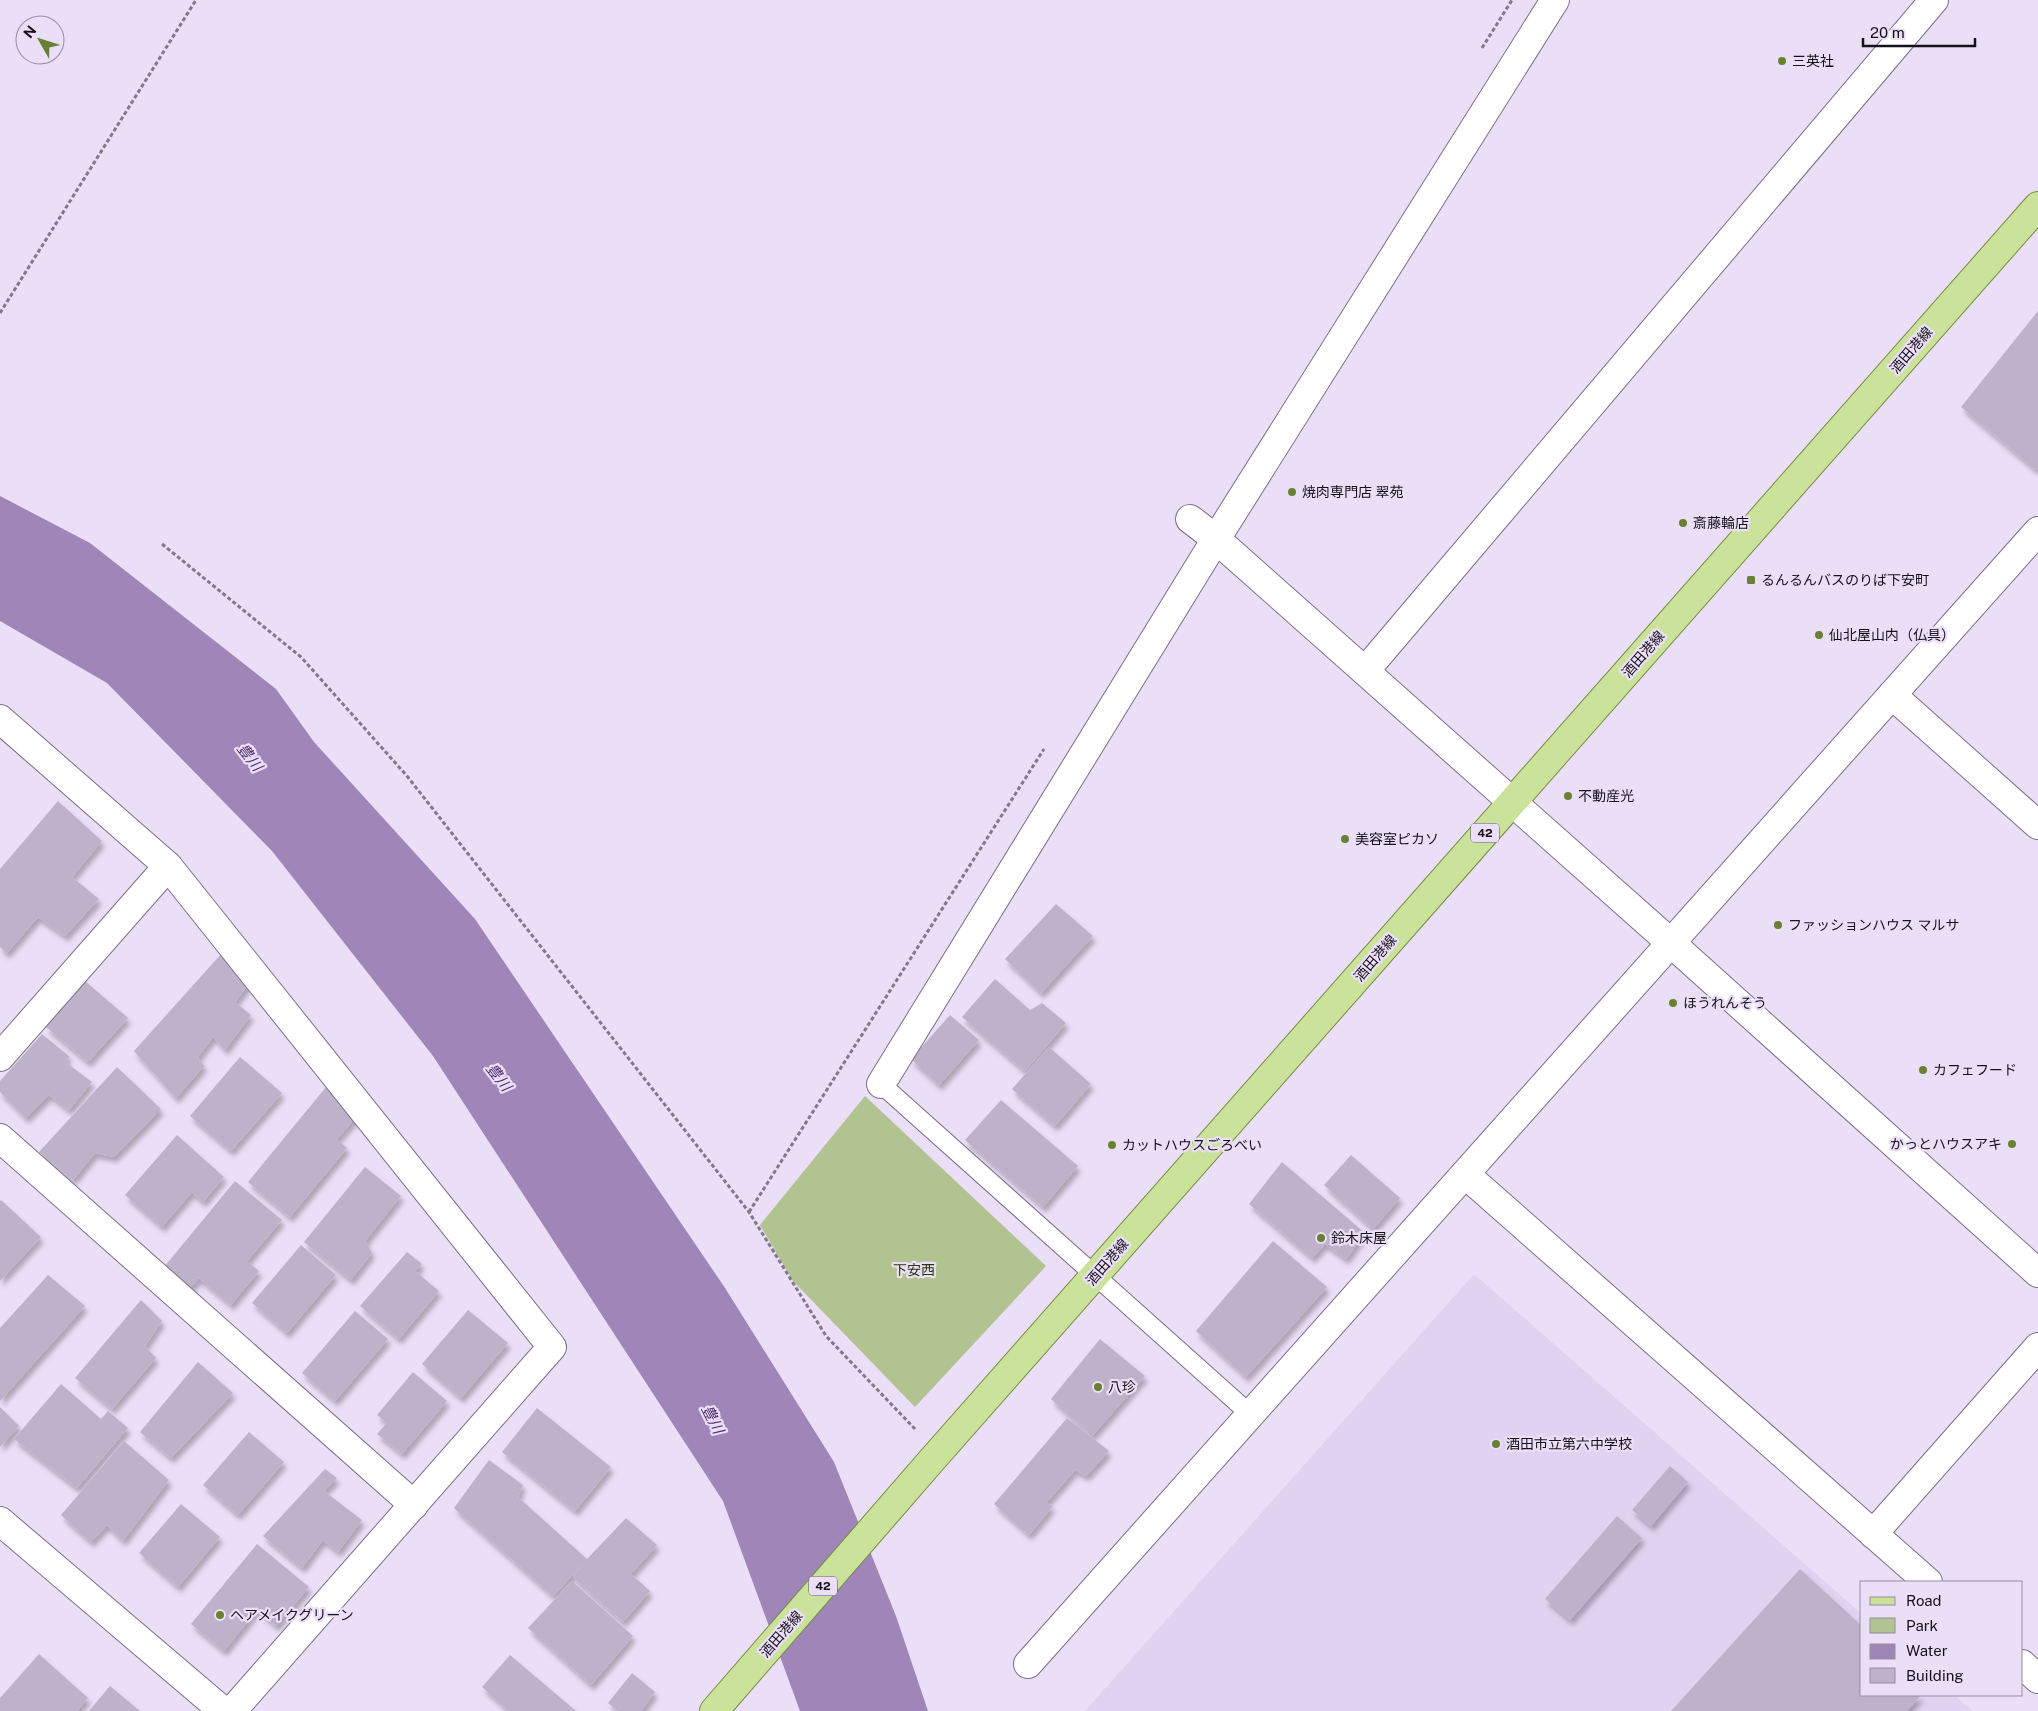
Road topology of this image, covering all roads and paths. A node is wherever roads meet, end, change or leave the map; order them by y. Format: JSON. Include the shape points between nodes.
{"nodes":[{"id":1,"x":196,"y":0,"type":"edge"},
{"id":2,"x":1555,"y":0,"type":"edge"},
{"id":3,"x":1934,"y":0,"type":"edge"},
{"id":4,"x":2038,"y":206,"type":"edge"},
{"id":5,"x":0,"y":313,"type":"edge"},
{"id":6,"x":1190,"y":519,"type":"dead end"},
{"id":7,"x":2038,"y":531,"type":"edge"},
{"id":8,"x":1216,"y":539,"type":"junction"},
{"id":9,"x":162,"y":544,"type":"dead end"},
{"id":10,"x":1365,"y":671,"type":"junction"},
{"id":11,"x":1892,"y":695,"type":"junction"},
{"id":12,"x":0,"y":719,"type":"edge"},
{"id":13,"x":1512,"y":802,"type":"junction"},
{"id":14,"x":2038,"y":825,"type":"edge"},
{"id":15,"x":168,"y":866,"type":"junction"},
{"id":16,"x":1670,"y":943,"type":"junction"},
{"id":17,"x":0,"y":1057,"type":"edge"},
{"id":18,"x":881,"y":1084,"type":"joint"},
{"id":19,"x":0,"y":1138,"type":"edge"},
{"id":20,"x":1465,"y":1174,"type":"junction"},
{"id":21,"x":2038,"y":1273,"type":"edge"},
{"id":22,"x":1095,"y":1276,"type":"junction"},
{"id":23,"x":2038,"y":1347,"type":"edge"},
{"id":24,"x":1250,"y":1414,"type":"junction"},
{"id":25,"x":935,"y":1457,"type":"junction"},
{"id":26,"x":414,"y":1504,"type":"junction"},
{"id":27,"x":0,"y":1521,"type":"edge"},
{"id":28,"x":1873,"y":1534,"type":"junction"},
{"id":29,"x":1927,"y":1581,"type":"edge"},
{"id":30,"x":1028,"y":1664,"type":"dead end"},
{"id":31,"x":2023,"y":1665,"type":"edge"},
{"id":32,"x":2038,"y":1679,"type":"edge"},
{"id":33,"x":223,"y":1711,"type":"edge"},
{"id":34,"x":232,"y":1711,"type":"edge"},
{"id":35,"x":714,"y":1711,"type":"edge"}],
"edges":[{"from":1,"to":5,"type":"path"},
{"from":2,"to":8,"type":"street"},
{"from":3,"to":10,"type":"street"},
{"from":4,"to":13,"type":"main road","name":"酒田港線","number":"42"},
{"from":6,"to":8,"type":"street"},
{"from":7,"to":11,"type":"street"},
{"from":8,"to":10,"type":"street"},
{"from":8,"to":18,"type":"street"},
{"from":9,"to":25,"type":"path","via":[[301,657],[408,776],[750,1212],[826,1336]]},
{"from":10,"to":13,"type":"street"},
{"from":11,"to":14,"type":"street"},
{"from":11,"to":16,"type":"street"},
{"from":12,"to":15,"type":"street"},
{"from":13,"to":16,"type":"street"},
{"from":13,"to":22,"type":"main road","name":"酒田港線","number":"42"},
{"from":15,"to":17,"type":"street"},
{"from":15,"to":26,"type":"street","via":[[552,1347]]},
{"from":16,"to":20,"type":"street"},
{"from":16,"to":21,"type":"street"},
{"from":18,"to":22,"type":"lane"},
{"from":19,"to":26,"type":"street"},
{"from":20,"to":24,"type":"street"},
{"from":20,"to":28,"type":"street"},
{"from":22,"to":24,"type":"lane"},
{"from":22,"to":25,"type":"main road","name":"酒田港線","number":"42"},
{"from":23,"to":28,"type":"street"},
{"from":24,"to":30,"type":"street"},
{"from":25,"to":35,"type":"main road","name":"酒田港線","number":"42"},
{"from":26,"to":34,"type":"street"},
{"from":27,"to":33,"type":"street"},
{"from":28,"to":29,"type":"street"},
{"from":31,"to":32,"type":"street"}]}
